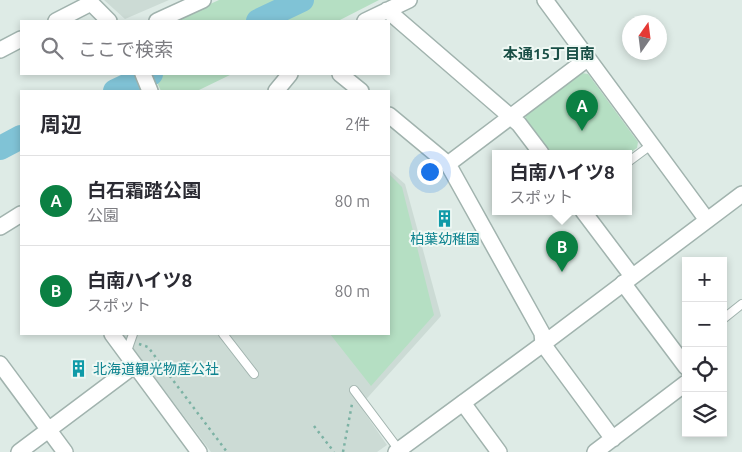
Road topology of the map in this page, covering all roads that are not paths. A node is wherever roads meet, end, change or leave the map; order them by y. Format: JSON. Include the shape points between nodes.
{"nodes":[{"id":1,"x":203,"y":0,"type":"edge"},
{"id":2,"x":409,"y":0,"type":"edge"},
{"id":3,"x":545,"y":0,"type":"edge"},
{"id":4,"x":90,"y":2,"type":"edge"},
{"id":5,"x":387,"y":10,"type":"junction"},
{"id":6,"x":58,"y":20,"type":"edge"},
{"id":7,"x":108,"y":20,"type":"edge"},
{"id":8,"x":159,"y":20,"type":"edge"},
{"id":9,"x":367,"y":20,"type":"edge"},
{"id":10,"x":20,"y":40,"type":"edge"},
{"id":11,"x":0,"y":50,"type":"edge"},
{"id":12,"x":587,"y":59,"type":"junction"},
{"id":13,"x":143,"y":75,"type":"edge"},
{"id":14,"x":289,"y":75,"type":"edge"},
{"id":15,"x":341,"y":75,"type":"edge"},
{"id":16,"x":150,"y":90,"type":"edge"},
{"id":17,"x":277,"y":90,"type":"edge"},
{"id":18,"x":360,"y":90,"type":"edge"},
{"id":19,"x":390,"y":116,"type":"edge"},
{"id":20,"x":510,"y":116,"type":"junction"},
{"id":21,"x":651,"y":145,"type":"junction"},
{"id":22,"x":539,"y":150,"type":"edge"},
{"id":23,"x":632,"y":159,"type":"edge"},
{"id":24,"x":448,"y":164,"type":"junction"},
{"id":25,"x":742,"y":194,"type":"edge"},
{"id":26,"x":20,"y":215,"type":"edge"},
{"id":27,"x":586,"y":215,"type":"edge"},
{"id":28,"x":707,"y":220,"type":"junction"},
{"id":29,"x":0,"y":227,"type":"edge"},
{"id":30,"x":628,"y":280,"type":"junction"},
{"id":31,"x":742,"y":304,"type":"edge"},
{"id":32,"x":727,"y":316,"type":"edge"},
{"id":33,"x":113,"y":335,"type":"edge"},
{"id":34,"x":223,"y":335,"type":"edge"},
{"id":35,"x":543,"y":344,"type":"junction"},
{"id":36,"x":131,"y":348,"type":"edge"},
{"id":37,"x":682,"y":359,"type":"edge"},
{"id":38,"x":0,"y":364,"type":"edge"},
{"id":39,"x":254,"y":374,"type":"dead end"},
{"id":40,"x":682,"y":386,"type":"edge"},
{"id":41,"x":354,"y":390,"type":"dead end"},
{"id":42,"x":463,"y":403,"type":"junction"},
{"id":43,"x":48,"y":430,"type":"junction"},
{"id":44,"x":613,"y":439,"type":"junction"},
{"id":45,"x":397,"y":451,"type":"edge"},
{"id":46,"x":18,"y":452,"type":"edge"},
{"id":47,"x":65,"y":452,"type":"edge"},
{"id":48,"x":199,"y":452,"type":"edge"},
{"id":49,"x":499,"y":452,"type":"edge"},
{"id":50,"x":595,"y":452,"type":"edge"}],
"edges":[{"from":1,"to":8,"type":"street"},
{"from":2,"to":5,"type":"street"},
{"from":3,"to":12,"type":"street"},
{"from":4,"to":6,"type":"street"},
{"from":4,"to":7,"type":"street"},
{"from":5,"to":9,"type":"street"},
{"from":5,"to":20,"type":"street"},
{"from":10,"to":11,"type":"street"},
{"from":12,"to":20,"type":"street"},
{"from":12,"to":21,"type":"street"},
{"from":13,"to":16,"type":"street"},
{"from":14,"to":17,"type":"street"},
{"from":15,"to":18,"type":"street"},
{"from":19,"to":24,"type":"street"},
{"from":20,"to":22,"type":"street"},
{"from":20,"to":24,"type":"street"},
{"from":21,"to":23,"type":"lane"},
{"from":21,"to":28,"type":"street"},
{"from":24,"to":35,"type":"street","via":[[542,332]]},
{"from":25,"to":28,"type":"street"},
{"from":26,"to":29,"type":"street"},
{"from":27,"to":30,"type":"street"},
{"from":28,"to":30,"type":"street"},
{"from":30,"to":35,"type":"street"},
{"from":30,"to":37,"type":"street"},
{"from":31,"to":32,"type":"lane"},
{"from":33,"to":36,"type":"street"},
{"from":34,"to":39,"type":"lane"},
{"from":35,"to":42,"type":"street"},
{"from":35,"to":44,"type":"street"},
{"from":36,"to":43,"type":"street"},
{"from":36,"to":48,"type":"street"},
{"from":38,"to":43,"type":"street"},
{"from":40,"to":44,"type":"street"},
{"from":41,"to":45,"type":"lane"},
{"from":42,"to":45,"type":"street"},
{"from":42,"to":49,"type":"street"},
{"from":43,"to":46,"type":"street"},
{"from":43,"to":47,"type":"street"},
{"from":44,"to":50,"type":"street"}]}
